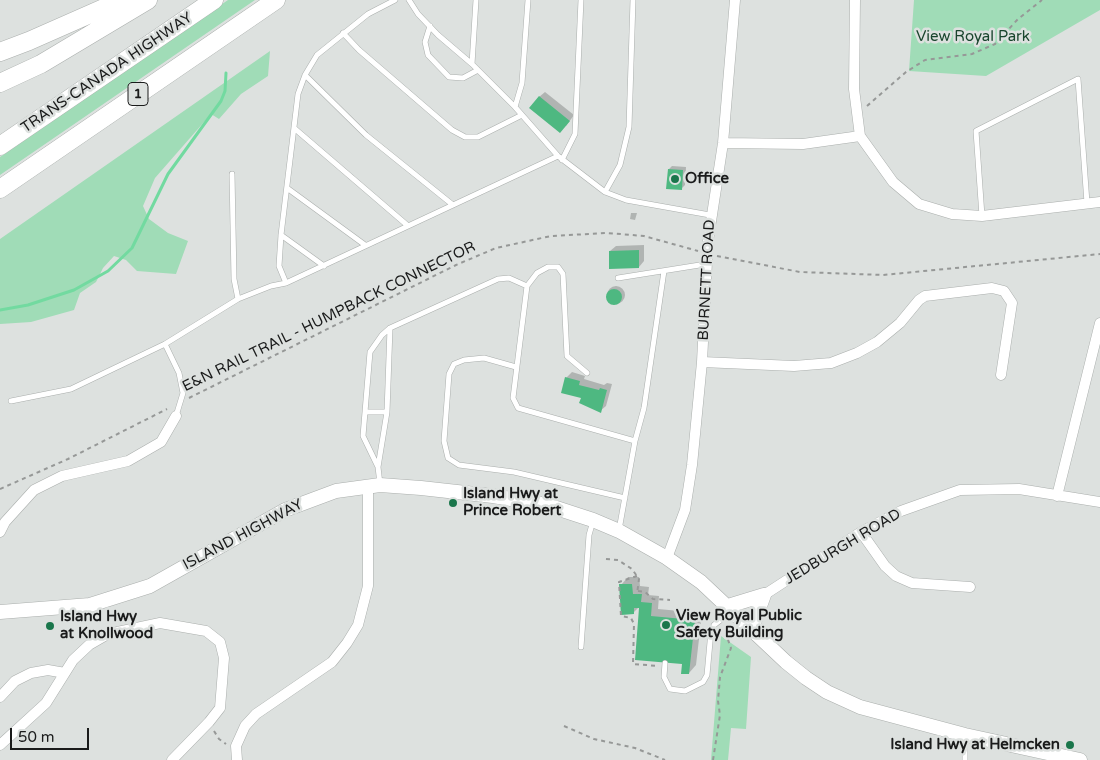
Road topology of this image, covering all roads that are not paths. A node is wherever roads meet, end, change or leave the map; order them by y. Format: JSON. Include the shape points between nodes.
{"nodes":[{"id":1,"x":122,"y":0,"type":"edge"},
{"id":2,"x":148,"y":0,"type":"edge"},
{"id":3,"x":214,"y":0,"type":"edge"},
{"id":4,"x":276,"y":0,"type":"edge"},
{"id":5,"x":395,"y":0,"type":"edge"},
{"id":6,"x":409,"y":0,"type":"edge"},
{"id":7,"x":476,"y":0,"type":"edge"},
{"id":8,"x":528,"y":0,"type":"edge"},
{"id":9,"x":581,"y":0,"type":"edge"},
{"id":10,"x":633,"y":0,"type":"edge"},
{"id":11,"x":734,"y":0,"type":"edge"},
{"id":12,"x":855,"y":0,"type":"edge"},
{"id":13,"x":430,"y":26,"type":"junction"},
{"id":14,"x":344,"y":33,"type":"junction"},
{"id":15,"x":0,"y":52,"type":"edge"},
{"id":16,"x":472,"y":64,"type":"junction"},
{"id":17,"x":478,"y":70,"type":"junction"},
{"id":18,"x":305,"y":75,"type":"junction"},
{"id":19,"x":0,"y":83,"type":"edge"},
{"id":20,"x":515,"y":107,"type":"junction"},
{"id":21,"x":522,"y":115,"type":"junction"},
{"id":22,"x":294,"y":128,"type":"junction"},
{"id":23,"x":860,"y":136,"type":"junction"},
{"id":24,"x":723,"y":142,"type":"junction"},
{"id":25,"x":0,"y":146,"type":"edge"},
{"id":26,"x":560,"y":158,"type":"junction"},
{"id":27,"x":232,"y":174,"type":"dead end"},
{"id":28,"x":287,"y":188,"type":"junction"},
{"id":29,"x":0,"y":189,"type":"edge"},
{"id":30,"x":606,"y":192,"type":"junction"},
{"id":31,"x":1100,"y":202,"type":"edge"},
{"id":32,"x":1087,"y":203,"type":"junction"},
{"id":33,"x":453,"y":205,"type":"junction"},
{"id":34,"x":710,"y":215,"type":"junction"},
{"id":35,"x":982,"y":216,"type":"junction"},
{"id":36,"x":407,"y":225,"type":"junction"},
{"id":37,"x":281,"y":236,"type":"junction"},
{"id":38,"x":365,"y":245,"type":"junction"},
{"id":39,"x":706,"y":264,"type":"junction"},
{"id":40,"x":324,"y":266,"type":"junction"},
{"id":41,"x":664,"y":271,"type":"junction"},
{"id":42,"x":618,"y":278,"type":"dead end"},
{"id":43,"x":286,"y":283,"type":"junction"},
{"id":44,"x":528,"y":286,"type":"junction"},
{"id":45,"x":238,"y":299,"type":"junction"},
{"id":46,"x":1100,"y":323,"type":"edge"},
{"id":47,"x":390,"y":328,"type":"junction"},
{"id":48,"x":165,"y":344,"type":"junction"},
{"id":49,"x":702,"y":362,"type":"junction"},
{"id":50,"x":516,"y":367,"type":"junction"},
{"id":51,"x":587,"y":373,"type":"dead end"},
{"id":52,"x":1001,"y":375,"type":"dead end"},
{"id":53,"x":11,"y":401,"type":"dead end"},
{"id":54,"x":365,"y":412,"type":"junction"},
{"id":55,"x":387,"y":412,"type":"junction"},
{"id":56,"x":176,"y":416,"type":"joint"},
{"id":57,"x":634,"y":441,"type":"junction"},
{"id":58,"x":378,"y":467,"type":"junction"},
{"id":59,"x":374,"y":486,"type":"junction"},
{"id":60,"x":1057,"y":496,"type":"junction"},
{"id":61,"x":625,"y":498,"type":"junction"},
{"id":62,"x":1100,"y":502,"type":"edge"},
{"id":63,"x":593,"y":520,"type":"junction"},
{"id":64,"x":619,"y":531,"type":"junction"},
{"id":65,"x":0,"y":532,"type":"edge"},
{"id":66,"x":862,"y":532,"type":"junction"},
{"id":67,"x":667,"y":558,"type":"junction"},
{"id":68,"x":970,"y":587,"type":"dead end"},
{"id":69,"x":764,"y":595,"type":"junction"},
{"id":70,"x":0,"y":612,"type":"edge"},
{"id":71,"x":739,"y":616,"type":"junction"},
{"id":72,"x":581,"y":647,"type":"dead end"},
{"id":73,"x":665,"y":663,"type":"dead end"},
{"id":74,"x":65,"y":673,"type":"junction"},
{"id":75,"x":0,"y":698,"type":"edge"},
{"id":76,"x":965,"y":735,"type":"junction"},
{"id":77,"x":0,"y":745,"type":"edge"},
{"id":78,"x":237,"y":755,"type":"edge"},
{"id":79,"x":1046,"y":756,"type":"edge"},
{"id":80,"x":172,"y":760,"type":"edge"},
{"id":81,"x":965,"y":760,"type":"edge"},
{"id":82,"x":1080,"y":760,"type":"edge"}],
"edges":[{"from":1,"to":15,"type":"highway"},
{"from":2,"to":19,"type":"highway","via":[[41,64]]},
{"from":3,"to":25,"type":"highway","name":"TRANS-CANADA HIGHWAY","number":"1"},
{"from":4,"to":29,"type":"highway","number":"1"},
{"from":5,"to":14,"type":"lane","via":[[368,14]]},
{"from":6,"to":13,"type":"lane"},
{"from":7,"to":16,"type":"lane"},
{"from":8,"to":20,"type":"lane","via":[[522,82]]},
{"from":9,"to":26,"type":"lane","via":[[574,134]]},
{"from":10,"to":30,"type":"lane","via":[[629,127],[620,165]]},
{"from":11,"to":24,"type":"street","name":"BURNETT ROAD"},
{"from":12,"to":23,"type":"street","via":[[854,89]]},
{"from":13,"to":16,"type":"lane"},
{"from":13,"to":17,"type":"lane","via":[[425,42],[428,56],[449,77],[463,78]]},
{"from":14,"to":18,"type":"lane","via":[[317,55]]},
{"from":14,"to":21,"type":"lane","via":[[359,50],[464,137],[478,137]]},
{"from":16,"to":17,"type":"lane"},
{"from":17,"to":20,"type":"lane"},
{"from":18,"to":22,"type":"lane","via":[[298,94]]},
{"from":18,"to":33,"type":"lane","via":[[366,135]]},
{"from":20,"to":21,"type":"lane"},
{"from":21,"to":26,"type":"lane"},
{"from":22,"to":28,"type":"lane"},
{"from":22,"to":36,"type":"lane"},
{"from":23,"to":24,"type":"street","via":[[803,144]]},
{"from":23,"to":35,"type":"street","via":[[893,182],[919,204],[952,214]]},
{"from":24,"to":34,"type":"street","name":"BURNETT ROAD"},
{"from":26,"to":30,"type":"lane"},
{"from":26,"to":33,"type":"lane"},
{"from":27,"to":45,"type":"lane","via":[[234,279]]},
{"from":28,"to":37,"type":"lane"},
{"from":28,"to":38,"type":"lane"},
{"from":30,"to":34,"type":"lane","via":[[626,200]]},
{"from":31,"to":32,"type":"street"},
{"from":32,"to":35,"type":"street"},
{"from":32,"to":35,"type":"lane","via":[[1078,79],[976,131]]},
{"from":33,"to":36,"type":"lane"},
{"from":34,"to":39,"type":"street","name":"BURNETT ROAD"},
{"from":36,"to":38,"type":"lane"},
{"from":37,"to":40,"type":"lane"},
{"from":37,"to":43,"type":"lane","via":[[279,266]]},
{"from":38,"to":40,"type":"lane"},
{"from":39,"to":41,"type":"lane"},
{"from":39,"to":49,"type":"street","name":"BURNETT ROAD"},
{"from":40,"to":43,"type":"lane"},
{"from":41,"to":42,"type":"lane"},
{"from":41,"to":57,"type":"lane","via":[[644,408]]},
{"from":43,"to":45,"type":"lane"},
{"from":44,"to":47,"type":"lane","via":[[510,278],[498,279]]},
{"from":44,"to":50,"type":"lane"},
{"from":44,"to":51,"type":"lane","via":[[537,272],[548,267],[558,267],[563,274],[566,356]]},
{"from":45,"to":48,"type":"lane"},
{"from":46,"to":60,"type":"street"},
{"from":47,"to":54,"type":"lane","via":[[370,352]]},
{"from":47,"to":55,"type":"lane"},
{"from":48,"to":53,"type":"lane","via":[[71,389]]},
{"from":48,"to":56,"type":"lane","via":[[179,373],[183,392]]},
{"from":49,"to":52,"type":"street","via":[[794,366],[831,363],[877,342],[925,296],[992,288],[1009,296],[1012,310]]},
{"from":49,"to":67,"type":"street","name":"BURNETT ROAD","via":[[685,510]]},
{"from":50,"to":57,"type":"lane","via":[[513,398],[518,408]]},
{"from":50,"to":61,"type":"lane","via":[[484,358],[454,364],[449,374],[444,441],[448,458],[459,465],[514,472]]},
{"from":54,"to":55,"type":"lane"},
{"from":54,"to":58,"type":"lane","via":[[363,436]]},
{"from":55,"to":58,"type":"lane"},
{"from":56,"to":65,"type":"street","via":[[161,442],[128,461],[62,476],[34,490]]},
{"from":57,"to":61,"type":"lane"},
{"from":58,"to":59,"type":"lane"},
{"from":59,"to":63,"type":"main road","name":"ISLAND HIGHWAY","via":[[493,496],[547,505]]},
{"from":59,"to":70,"type":"main road","name":"ISLAND HIGHWAY","via":[[336,490],[285,510],[150,586],[90,604]]},
{"from":59,"to":78,"type":"street","via":[[368,586],[358,625],[332,662],[256,714],[238,737]]},
{"from":60,"to":62,"type":"street","name":"JEDBURGH ROAD"},
{"from":60,"to":66,"type":"street","name":"JEDBURGH ROAD","via":[[1019,489],[960,490],[901,511]]},
{"from":61,"to":64,"type":"lane"},
{"from":63,"to":64,"type":"main road","name":"ISLAND HIGHWAY"},
{"from":63,"to":72,"type":"lane","via":[[589,535]]},
{"from":64,"to":67,"type":"main road","name":"ISLAND HIGHWAY"},
{"from":66,"to":68,"type":"street","via":[[885,566],[896,576],[912,582]]},
{"from":66,"to":69,"type":"street","name":"JEDBURGH ROAD"},
{"from":67,"to":71,"type":"main road","name":"ISLAND HIGHWAY"},
{"from":69,"to":71,"type":"main road"},
{"from":69,"to":71,"type":"main road"},
{"from":71,"to":73,"type":"lane","via":[[714,625],[707,675],[703,682],[685,692],[670,689],[664,677]]},
{"from":71,"to":76,"type":"main road","name":"ISLAND HIGHWAY","via":[[786,662],[827,692],[860,707]]},
{"from":74,"to":75,"type":"street","via":[[48,670],[31,673],[15,681]]},
{"from":74,"to":77,"type":"street","via":[[46,704]]},
{"from":74,"to":80,"type":"street","via":[[72,660],[108,634],[160,623],[206,631],[220,642],[224,658],[220,708]]},
{"from":76,"to":79,"type":"main road","name":"ISLAND HIGHWAY"},
{"from":76,"to":81,"type":"lane"},
{"from":79,"to":82,"type":"main road","name":"ISLAND HIGHWAY"}]}
